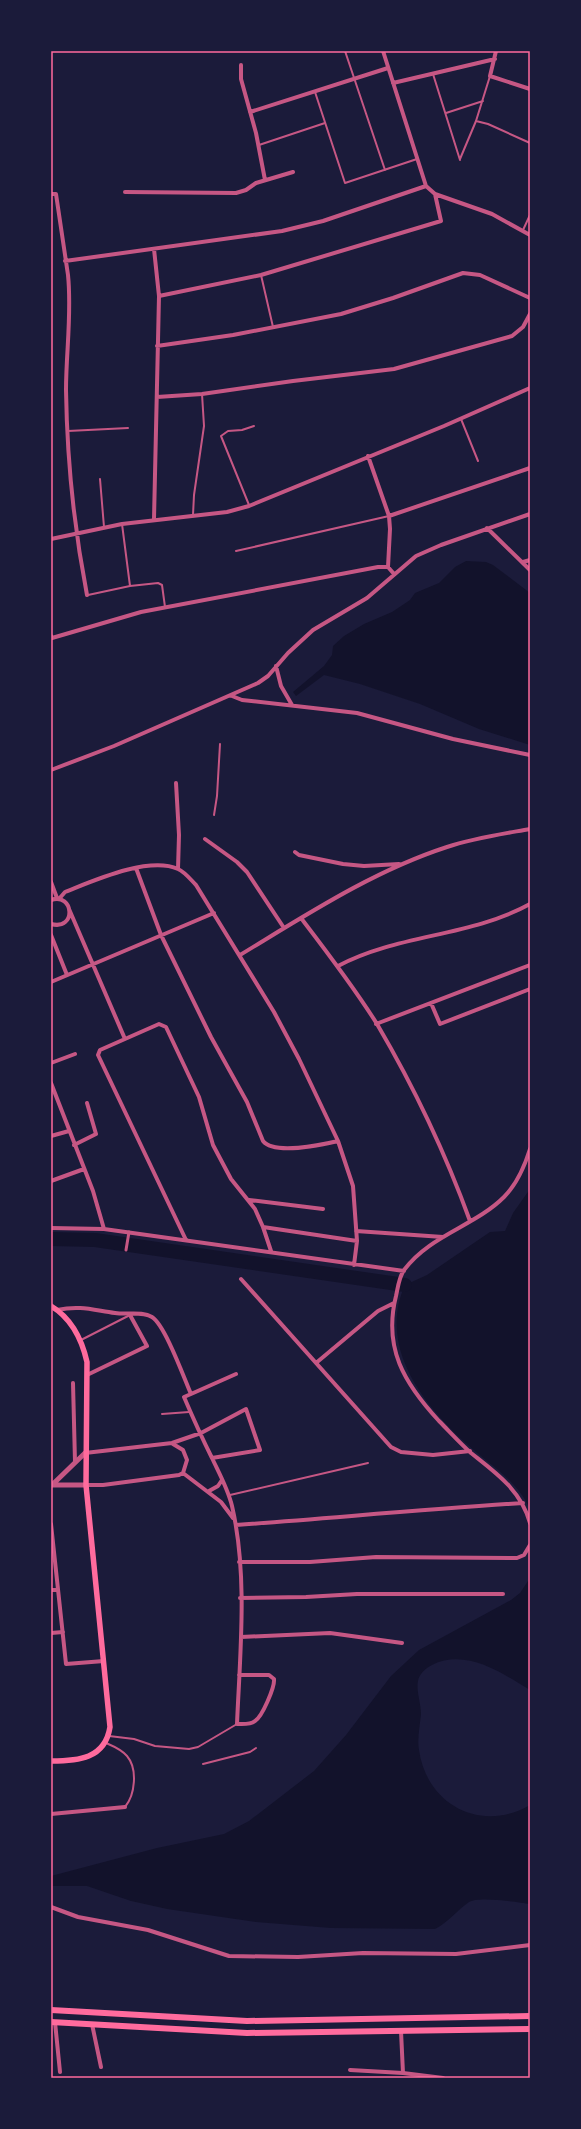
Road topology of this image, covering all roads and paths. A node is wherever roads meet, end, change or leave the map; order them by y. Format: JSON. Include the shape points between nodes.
{"nodes":[{"id":1,"x":345,"y":51,"type":"edge"},
{"id":2,"x":382,"y":51,"type":"edge"},
{"id":3,"x":496,"y":51,"type":"edge"},
{"id":4,"x":495,"y":59,"type":"junction"},
{"id":5,"x":241,"y":66,"type":"dead end"},
{"id":6,"x":388,"y":68,"type":"junction"},
{"id":7,"x":433,"y":74,"type":"junction"},
{"id":8,"x":490,"y":76,"type":"junction"},
{"id":9,"x":354,"y":78,"type":"junction"},
{"id":10,"x":393,"y":83,"type":"junction"},
{"id":11,"x":530,"y":89,"type":"edge"},
{"id":12,"x":315,"y":92,"type":"junction"},
{"id":13,"x":483,"y":101,"type":"junction"},
{"id":14,"x":250,"y":112,"type":"junction"},
{"id":15,"x":445,"y":113,"type":"junction"},
{"id":16,"x":476,"y":122,"type":"junction"},
{"id":17,"x":325,"y":123,"type":"junction"},
{"id":18,"x":530,"y":143,"type":"edge"},
{"id":19,"x":259,"y":145,"type":"junction"},
{"id":20,"x":417,"y":159,"type":"junction"},
{"id":21,"x":385,"y":170,"type":"junction"},
{"id":22,"x":293,"y":172,"type":"dead end"},
{"id":23,"x":265,"y":180,"type":"junction"},
{"id":24,"x":426,"y":186,"type":"junction"},
{"id":25,"x":126,"y":192,"type":"dead end"},
{"id":26,"x":51,"y":194,"type":"edge"},
{"id":27,"x":435,"y":194,"type":"junction"},
{"id":28,"x":530,"y":215,"type":"edge"},
{"id":29,"x":523,"y":230,"type":"junction"},
{"id":30,"x":530,"y":235,"type":"edge"},
{"id":31,"x":154,"y":249,"type":"junction"},
{"id":32,"x":65,"y":261,"type":"junction"},
{"id":33,"x":261,"y":275,"type":"junction"},
{"id":34,"x":159,"y":296,"type":"junction"},
{"id":35,"x":530,"y":298,"type":"edge"},
{"id":36,"x":530,"y":314,"type":"edge"},
{"id":37,"x":273,"y":327,"type":"junction"},
{"id":38,"x":158,"y":346,"type":"junction"},
{"id":39,"x":530,"y":388,"type":"edge"},
{"id":40,"x":202,"y":394,"type":"junction"},
{"id":41,"x":157,"y":397,"type":"junction"},
{"id":42,"x":461,"y":419,"type":"junction"},
{"id":43,"x":254,"y":426,"type":"dead end"},
{"id":44,"x":128,"y":428,"type":"dead end"},
{"id":45,"x":68,"y":431,"type":"junction"},
{"id":46,"x":368,"y":456,"type":"junction"},
{"id":47,"x":478,"y":461,"type":"dead end"},
{"id":48,"x":530,"y":468,"type":"edge"},
{"id":49,"x":100,"y":479,"type":"dead end"},
{"id":50,"x":249,"y":506,"type":"junction"},
{"id":51,"x":530,"y":514,"type":"edge"},
{"id":52,"x":193,"y":515,"type":"junction"},
{"id":53,"x":389,"y":516,"type":"junction"},
{"id":54,"x":154,"y":519,"type":"junction"},
{"id":55,"x":122,"y":524,"type":"junction"},
{"id":56,"x":104,"y":527,"type":"junction"},
{"id":57,"x":487,"y":528,"type":"junction"},
{"id":58,"x":75,"y":533,"type":"junction"},
{"id":59,"x":51,"y":539,"type":"edge"},
{"id":60,"x":236,"y":552,"type":"dead end"},
{"id":61,"x":530,"y":560,"type":"edge"},
{"id":62,"x":523,"y":562,"type":"junction"},
{"id":63,"x":388,"y":567,"type":"junction"},
{"id":64,"x":530,"y":570,"type":"edge"},
{"id":65,"x":394,"y":574,"type":"junction"},
{"id":66,"x":130,"y":586,"type":"junction"},
{"id":67,"x":87,"y":595,"type":"joint"},
{"id":68,"x":165,"y":607,"type":"junction"},
{"id":69,"x":51,"y":637,"type":"edge"},
{"id":70,"x":276,"y":666,"type":"junction"},
{"id":71,"x":232,"y":696,"type":"junction"},
{"id":72,"x":292,"y":705,"type":"junction"},
{"id":73,"x":220,"y":744,"type":"dead end"},
{"id":74,"x":530,"y":756,"type":"edge"},
{"id":75,"x":51,"y":770,"type":"edge"},
{"id":76,"x":176,"y":783,"type":"dead end"},
{"id":77,"x":214,"y":815,"type":"dead end"},
{"id":78,"x":530,"y":830,"type":"edge"},
{"id":79,"x":204,"y":839,"type":"dead end"},
{"id":80,"x":295,"y":852,"type":"dead end"},
{"id":81,"x":401,"y":864,"type":"junction"},
{"id":82,"x":136,"y":868,"type":"junction"},
{"id":83,"x":178,"y":869,"type":"junction"},
{"id":84,"x":51,"y":882,"type":"edge"},
{"id":85,"x":52,"y":887,"type":"junction"},
{"id":86,"x":51,"y":895,"type":"edge"},
{"id":87,"x":58,"y":898,"type":"junction"},
{"id":88,"x":51,"y":900,"type":"edge"},
{"id":89,"x":530,"y":904,"type":"edge"},
{"id":90,"x":70,"y":909,"type":"junction"},
{"id":91,"x":214,"y":912,"type":"junction"},
{"id":92,"x":301,"y":918,"type":"junction"},
{"id":93,"x":51,"y":924,"type":"edge"},
{"id":94,"x":284,"y":928,"type":"junction"},
{"id":95,"x":51,"y":935,"type":"edge"},
{"id":96,"x":161,"y":935,"type":"junction"},
{"id":97,"x":240,"y":955,"type":"junction"},
{"id":98,"x":94,"y":963,"type":"junction"},
{"id":99,"x":530,"y":965,"type":"edge"},
{"id":100,"x":338,"y":966,"type":"junction"},
{"id":101,"x":67,"y":975,"type":"junction"},
{"id":102,"x":51,"y":982,"type":"edge"},
{"id":103,"x":530,"y":989,"type":"edge"},
{"id":104,"x":431,"y":1002,"type":"junction"},
{"id":105,"x":376,"y":1024,"type":"junction"},
{"id":106,"x":125,"y":1039,"type":"junction"},
{"id":107,"x":75,"y":1054,"type":"dead end"},
{"id":108,"x":51,"y":1063,"type":"edge"},
{"id":109,"x":51,"y":1083,"type":"edge"},
{"id":110,"x":87,"y":1103,"type":"dead end"},
{"id":111,"x":69,"y":1131,"type":"junction"},
{"id":112,"x":51,"y":1136,"type":"edge"},
{"id":113,"x":338,"y":1141,"type":"junction"},
{"id":114,"x":74,"y":1145,"type":"junction"},
{"id":115,"x":530,"y":1149,"type":"edge"},
{"id":116,"x":84,"y":1169,"type":"junction"},
{"id":117,"x":51,"y":1181,"type":"edge"},
{"id":118,"x":249,"y":1200,"type":"junction"},
{"id":119,"x":323,"y":1209,"type":"dead end"},
{"id":120,"x":470,"y":1221,"type":"junction"},
{"id":121,"x":263,"y":1227,"type":"junction"},
{"id":122,"x":51,"y":1228,"type":"edge"},
{"id":123,"x":104,"y":1229,"type":"junction"},
{"id":124,"x":356,"y":1231,"type":"junction"},
{"id":125,"x":129,"y":1232,"type":"junction"},
{"id":126,"x":443,"y":1237,"type":"junction"},
{"id":127,"x":186,"y":1240,"type":"junction"},
{"id":128,"x":357,"y":1242,"type":"junction"},
{"id":129,"x":126,"y":1250,"type":"dead end"},
{"id":130,"x":271,"y":1251,"type":"junction"},
{"id":131,"x":354,"y":1264,"type":"junction"},
{"id":132,"x":404,"y":1271,"type":"junction"},
{"id":133,"x":241,"y":1279,"type":"dead end"},
{"id":134,"x":394,"y":1303,"type":"junction"},
{"id":135,"x":51,"y":1306,"type":"edge"},
{"id":136,"x":57,"y":1310,"type":"junction"},
{"id":137,"x":130,"y":1315,"type":"junction"},
{"id":138,"x":80,"y":1341,"type":"junction"},
{"id":139,"x":316,"y":1363,"type":"junction"},
{"id":140,"x":236,"y":1374,"type":"dead end"},
{"id":141,"x":87,"y":1375,"type":"junction"},
{"id":142,"x":73,"y":1383,"type":"dead end"},
{"id":143,"x":191,"y":1394,"type":"junction"},
{"id":144,"x":190,"y":1412,"type":"junction"},
{"id":145,"x":162,"y":1414,"type":"dead end"},
{"id":146,"x":201,"y":1433,"type":"junction"},
{"id":147,"x":172,"y":1443,"type":"junction"},
{"id":148,"x":470,"y":1451,"type":"junction"},
{"id":149,"x":85,"y":1453,"type":"junction"},
{"id":150,"x":212,"y":1458,"type":"junction"},
{"id":151,"x":75,"y":1462,"type":"junction"},
{"id":152,"x":368,"y":1463,"type":"dead end"},
{"id":153,"x":183,"y":1472,"type":"junction"},
{"id":154,"x":222,"y":1480,"type":"junction"},
{"id":155,"x":52,"y":1485,"type":"edge"},
{"id":156,"x":86,"y":1485,"type":"junction"},
{"id":157,"x":209,"y":1491,"type":"junction"},
{"id":158,"x":228,"y":1495,"type":"junction"},
{"id":159,"x":523,"y":1503,"type":"junction"},
{"id":160,"x":234,"y":1519,"type":"junction"},
{"id":161,"x":530,"y":1523,"type":"edge"},
{"id":162,"x":51,"y":1524,"type":"edge"},
{"id":163,"x":236,"y":1525,"type":"junction"},
{"id":164,"x":529,"y":1547,"type":"edge"},
{"id":165,"x":239,"y":1562,"type":"junction"},
{"id":166,"x":51,"y":1590,"type":"edge"},
{"id":167,"x":58,"y":1590,"type":"junction"},
{"id":168,"x":503,"y":1594,"type":"dead end"},
{"id":169,"x":240,"y":1598,"type":"junction"},
{"id":170,"x":51,"y":1632,"type":"edge"},
{"id":171,"x":63,"y":1632,"type":"junction"},
{"id":172,"x":241,"y":1637,"type":"junction"},
{"id":173,"x":402,"y":1642,"type":"dead end"},
{"id":174,"x":104,"y":1661,"type":"junction"},
{"id":175,"x":239,"y":1675,"type":"junction"},
{"id":176,"x":237,"y":1724,"type":"junction"},
{"id":177,"x":109,"y":1736,"type":"junction"},
{"id":178,"x":106,"y":1743,"type":"junction"},
{"id":179,"x":256,"y":1748,"type":"dead end"},
{"id":180,"x":51,"y":1761,"type":"edge"},
{"id":181,"x":203,"y":1764,"type":"dead end"},
{"id":182,"x":125,"y":1807,"type":"joint"},
{"id":183,"x":51,"y":1814,"type":"edge"},
{"id":184,"x":51,"y":1907,"type":"edge"},
{"id":185,"x":530,"y":1945,"type":"edge"},
{"id":186,"x":51,"y":2010,"type":"edge"},
{"id":187,"x":530,"y":2016,"type":"edge"},
{"id":188,"x":53,"y":2022,"type":"edge"},
{"id":189,"x":92,"y":2024,"type":"junction"},
{"id":190,"x":530,"y":2029,"type":"edge"},
{"id":191,"x":401,"y":2031,"type":"junction"},
{"id":192,"x":101,"y":2067,"type":"dead end"},
{"id":193,"x":350,"y":2070,"type":"dead end"},
{"id":194,"x":60,"y":2072,"type":"dead end"},
{"id":195,"x":403,"y":2073,"type":"junction"},
{"id":196,"x":443,"y":2078,"type":"edge"}],
"edges":[{"from":1,"to":9,"type":"lane"},
{"from":2,"to":6,"type":"street"},
{"from":3,"to":4,"type":"street"},
{"from":4,"to":7,"type":"street"},
{"from":4,"to":8,"type":"street"},
{"from":5,"to":14,"type":"street","via":[[241,79]]},
{"from":6,"to":9,"type":"street"},
{"from":6,"to":10,"type":"street"},
{"from":7,"to":10,"type":"street"},
{"from":7,"to":15,"type":"lane"},
{"from":8,"to":11,"type":"street"},
{"from":8,"to":13,"type":"lane"},
{"from":9,"to":12,"type":"street"},
{"from":9,"to":21,"type":"lane"},
{"from":10,"to":20,"type":"street"},
{"from":12,"to":14,"type":"street"},
{"from":12,"to":17,"type":"lane"},
{"from":13,"to":15,"type":"lane"},
{"from":13,"to":16,"type":"lane"},
{"from":14,"to":19,"type":"street"},
{"from":15,"to":16,"type":"lane","via":[[460,160]]},
{"from":16,"to":18,"type":"lane","via":[[488,124]]},
{"from":17,"to":19,"type":"lane"},
{"from":17,"to":21,"type":"lane","via":[[345,182]]},
{"from":19,"to":23,"type":"street"},
{"from":20,"to":21,"type":"lane"},
{"from":20,"to":24,"type":"street"},
{"from":22,"to":23,"type":"street"},
{"from":23,"to":25,"type":"street","via":[[236,193]]},
{"from":24,"to":27,"type":"street"},
{"from":24,"to":31,"type":"street","via":[[302,227]]},
{"from":26,"to":32,"type":"street","via":[[56,194]]},
{"from":27,"to":29,"type":"street","via":[[492,214]]},
{"from":27,"to":33,"type":"street","via":[[441,220]]},
{"from":28,"to":29,"type":"lane"},
{"from":29,"to":30,"type":"street"},
{"from":31,"to":32,"type":"street"},
{"from":31,"to":34,"type":"street"},
{"from":32,"to":45,"type":"street","via":[[69,320],[66,391]]},
{"from":33,"to":34,"type":"street"},
{"from":33,"to":37,"type":"lane"},
{"from":34,"to":38,"type":"street"},
{"from":35,"to":37,"type":"street","via":[[480,275],[463,273],[340,314]]},
{"from":36,"to":40,"type":"street","via":[[523,327],[512,336],[394,369]]},
{"from":37,"to":38,"type":"street"},
{"from":38,"to":41,"type":"street"},
{"from":39,"to":42,"type":"street"},
{"from":40,"to":41,"type":"street"},
{"from":40,"to":52,"type":"lane","via":[[204,426],[196,474]]},
{"from":41,"to":54,"type":"street"},
{"from":42,"to":46,"type":"street"},
{"from":42,"to":47,"type":"lane"},
{"from":43,"to":50,"type":"lane","via":[[228,431],[221,436]]},
{"from":44,"to":45,"type":"lane"},
{"from":45,"to":58,"type":"street"},
{"from":46,"to":50,"type":"street"},
{"from":46,"to":53,"type":"street"},
{"from":48,"to":53,"type":"street"},
{"from":49,"to":56,"type":"lane"},
{"from":50,"to":52,"type":"street","via":[[227,512]]},
{"from":51,"to":57,"type":"street"},
{"from":52,"to":54,"type":"street"},
{"from":53,"to":60,"type":"lane"},
{"from":53,"to":63,"type":"street"},
{"from":54,"to":55,"type":"street"},
{"from":55,"to":56,"type":"street"},
{"from":55,"to":66,"type":"lane"},
{"from":56,"to":58,"type":"street"},
{"from":57,"to":62,"type":"street"},
{"from":57,"to":65,"type":"street","via":[[428,550],[416,556]]},
{"from":58,"to":59,"type":"street"},
{"from":58,"to":67,"type":"street"},
{"from":61,"to":62,"type":"street"},
{"from":62,"to":64,"type":"street"},
{"from":63,"to":65,"type":"street"},
{"from":63,"to":68,"type":"street"},
{"from":65,"to":70,"type":"street","via":[[367,598],[313,630]]},
{"from":66,"to":67,"type":"lane"},
{"from":66,"to":68,"type":"lane","via":[[160,583]]},
{"from":68,"to":69,"type":"street"},
{"from":70,"to":71,"type":"street","via":[[258,683]]},
{"from":70,"to":72,"type":"street","via":[[281,686]]},
{"from":71,"to":72,"type":"street","via":[[242,700]]},
{"from":71,"to":75,"type":"street","via":[[108,749]]},
{"from":72,"to":74,"type":"street","via":[[357,713],[453,739]]},
{"from":73,"to":77,"type":"lane"},
{"from":76,"to":83,"type":"street"},
{"from":78,"to":81,"type":"street","via":[[464,842]]},
{"from":79,"to":94,"type":"street","via":[[247,872]]},
{"from":80,"to":81,"type":"street","via":[[322,861],[343,864]]},
{"from":81,"to":92,"type":"street"},
{"from":82,"to":83,"type":"street","via":[[164,866]]},
{"from":82,"to":87,"type":"street","via":[[107,875],[65,892]]},
{"from":82,"to":96,"type":"street"},
{"from":83,"to":91,"type":"street","via":[[196,885]]},
{"from":84,"to":85,"type":"street"},
{"from":85,"to":86,"type":"street"},
{"from":85,"to":87,"type":"street"},
{"from":87,"to":88,"type":"street"},
{"from":87,"to":90,"type":"street"},
{"from":89,"to":100,"type":"street","via":[[516,912],[476,926],[408,940],[365,953]]},
{"from":90,"to":93,"type":"street","via":[[65,922],[56,926]]},
{"from":90,"to":98,"type":"street"},
{"from":91,"to":96,"type":"street"},
{"from":91,"to":97,"type":"street"},
{"from":92,"to":94,"type":"street"},
{"from":92,"to":100,"type":"street"},
{"from":94,"to":97,"type":"street"},
{"from":95,"to":101,"type":"street"},
{"from":96,"to":98,"type":"street"},
{"from":96,"to":113,"type":"street","via":[[266,1144],[275,1148],[307,1147]]},
{"from":97,"to":113,"type":"street","via":[[299,1059]]},
{"from":98,"to":101,"type":"street"},
{"from":98,"to":106,"type":"street"},
{"from":99,"to":104,"type":"street"},
{"from":100,"to":105,"type":"street"},
{"from":101,"to":102,"type":"street"},
{"from":103,"to":104,"type":"street","via":[[440,1024]]},
{"from":104,"to":105,"type":"street"},
{"from":105,"to":120,"type":"street","via":[[441,1145]]},
{"from":106,"to":118,"type":"street","via":[[159,1024],[166,1027],[199,1097],[213,1145],[231,1178]]},
{"from":106,"to":127,"type":"street","via":[[100,1050],[98,1059]]},
{"from":107,"to":108,"type":"street"},
{"from":109,"to":111,"type":"street"},
{"from":110,"to":114,"type":"street","via":[[96,1134]]},
{"from":111,"to":112,"type":"street"},
{"from":111,"to":114,"type":"street"},
{"from":113,"to":124,"type":"street","via":[[353,1186]]},
{"from":114,"to":116,"type":"street"},
{"from":115,"to":120,"type":"street","via":[[517,1179],[505,1196]]},
{"from":116,"to":117,"type":"street"},
{"from":116,"to":123,"type":"street"},
{"from":118,"to":119,"type":"street"},
{"from":118,"to":121,"type":"street"},
{"from":120,"to":126,"type":"street"},
{"from":121,"to":128,"type":"street"},
{"from":121,"to":130,"type":"street"},
{"from":122,"to":123,"type":"street"},
{"from":123,"to":125,"type":"street"},
{"from":124,"to":126,"type":"street"},
{"from":124,"to":128,"type":"street"},
{"from":125,"to":127,"type":"street"},
{"from":125,"to":129,"type":"street"},
{"from":126,"to":132,"type":"street","via":[[428,1247]]},
{"from":127,"to":130,"type":"street"},
{"from":128,"to":131,"type":"street"},
{"from":130,"to":131,"type":"street"},
{"from":131,"to":132,"type":"street"},
{"from":132,"to":134,"type":"street"},
{"from":133,"to":139,"type":"street"},
{"from":134,"to":139,"type":"street","via":[[378,1311]]},
{"from":134,"to":148,"type":"street","via":[[392,1335],[401,1371],[420,1399]]},
{"from":135,"to":136,"type":"main road"},
{"from":136,"to":137,"type":"street","via":[[78,1306]]},
{"from":136,"to":138,"type":"main road","via":[[67,1319]]},
{"from":137,"to":138,"type":"lane"},
{"from":137,"to":141,"type":"street","via":[[147,1346]]},
{"from":137,"to":143,"type":"street","via":[[147,1315],[158,1322]]},
{"from":138,"to":141,"type":"main road","via":[[86,1357]]},
{"from":139,"to":148,"type":"street","via":[[391,1447],[401,1452],[434,1455]]},
{"from":140,"to":143,"type":"street"},
{"from":141,"to":149,"type":"main road"},
{"from":142,"to":151,"type":"street"},
{"from":143,"to":144,"type":"street","via":[[184,1397]]},
{"from":144,"to":145,"type":"lane"},
{"from":144,"to":146,"type":"street"},
{"from":146,"to":147,"type":"street"},
{"from":146,"to":150,"type":"street"},
{"from":146,"to":150,"type":"street","via":[[246,1409],[260,1450]]},
{"from":147,"to":149,"type":"street"},
{"from":147,"to":153,"type":"street","via":[[186,1455]]},
{"from":148,"to":159,"type":"street","via":[[503,1478]]},
{"from":149,"to":151,"type":"street"},
{"from":149,"to":156,"type":"main road"},
{"from":150,"to":154,"type":"street"},
{"from":151,"to":155,"type":"street"},
{"from":152,"to":158,"type":"lane"},
{"from":153,"to":156,"type":"street","via":[[173,1477]]},
{"from":153,"to":157,"type":"street"},
{"from":154,"to":157,"type":"street"},
{"from":154,"to":158,"type":"street"},
{"from":155,"to":156,"type":"street"},
{"from":156,"to":174,"type":"main road"},
{"from":157,"to":160,"type":"street"},
{"from":158,"to":160,"type":"street"},
{"from":159,"to":161,"type":"street"},
{"from":159,"to":163,"type":"street","via":[[365,1513]]},
{"from":160,"to":163,"type":"street"},
{"from":162,"to":167,"type":"street"},
{"from":163,"to":165,"type":"street"},
{"from":164,"to":165,"type":"street","via":[[517,1558],[376,1557],[310,1562]]},
{"from":165,"to":169,"type":"street"},
{"from":166,"to":167,"type":"street"},
{"from":167,"to":171,"type":"street"},
{"from":168,"to":169,"type":"street","via":[[363,1594]]},
{"from":169,"to":172,"type":"street"},
{"from":170,"to":171,"type":"street"},
{"from":171,"to":174,"type":"street","via":[[66,1664]]},
{"from":172,"to":173,"type":"street","via":[[330,1633]]},
{"from":172,"to":175,"type":"street"},
{"from":174,"to":177,"type":"main road","via":[[110,1717]]},
{"from":175,"to":176,"type":"street"},
{"from":175,"to":176,"type":"street","via":[[269,1675],[274,1679],[274,1683],[257,1720],[250,1724]]},
{"from":176,"to":177,"type":"lane","via":[[189,1750]]},
{"from":177,"to":178,"type":"main road"},
{"from":178,"to":180,"type":"main road","via":[[91,1755],[77,1760]]},
{"from":178,"to":182,"type":"lane","via":[[120,1749],[132,1765],[133,1792]]},
{"from":179,"to":181,"type":"lane","via":[[250,1752]]},
{"from":182,"to":183,"type":"street"},
{"from":184,"to":185,"type":"street","via":[[78,1917],[148,1930],[229,1956],[456,1954]]},
{"from":186,"to":187,"type":"main road","via":[[247,2021]]},
{"from":188,"to":189,"type":"main road"},
{"from":188,"to":194,"type":"street"},
{"from":189,"to":191,"type":"main road","via":[[247,2033]]},
{"from":189,"to":192,"type":"street"},
{"from":190,"to":191,"type":"main road"},
{"from":191,"to":195,"type":"street"},
{"from":193,"to":195,"type":"street"},
{"from":195,"to":196,"type":"street"}]}
